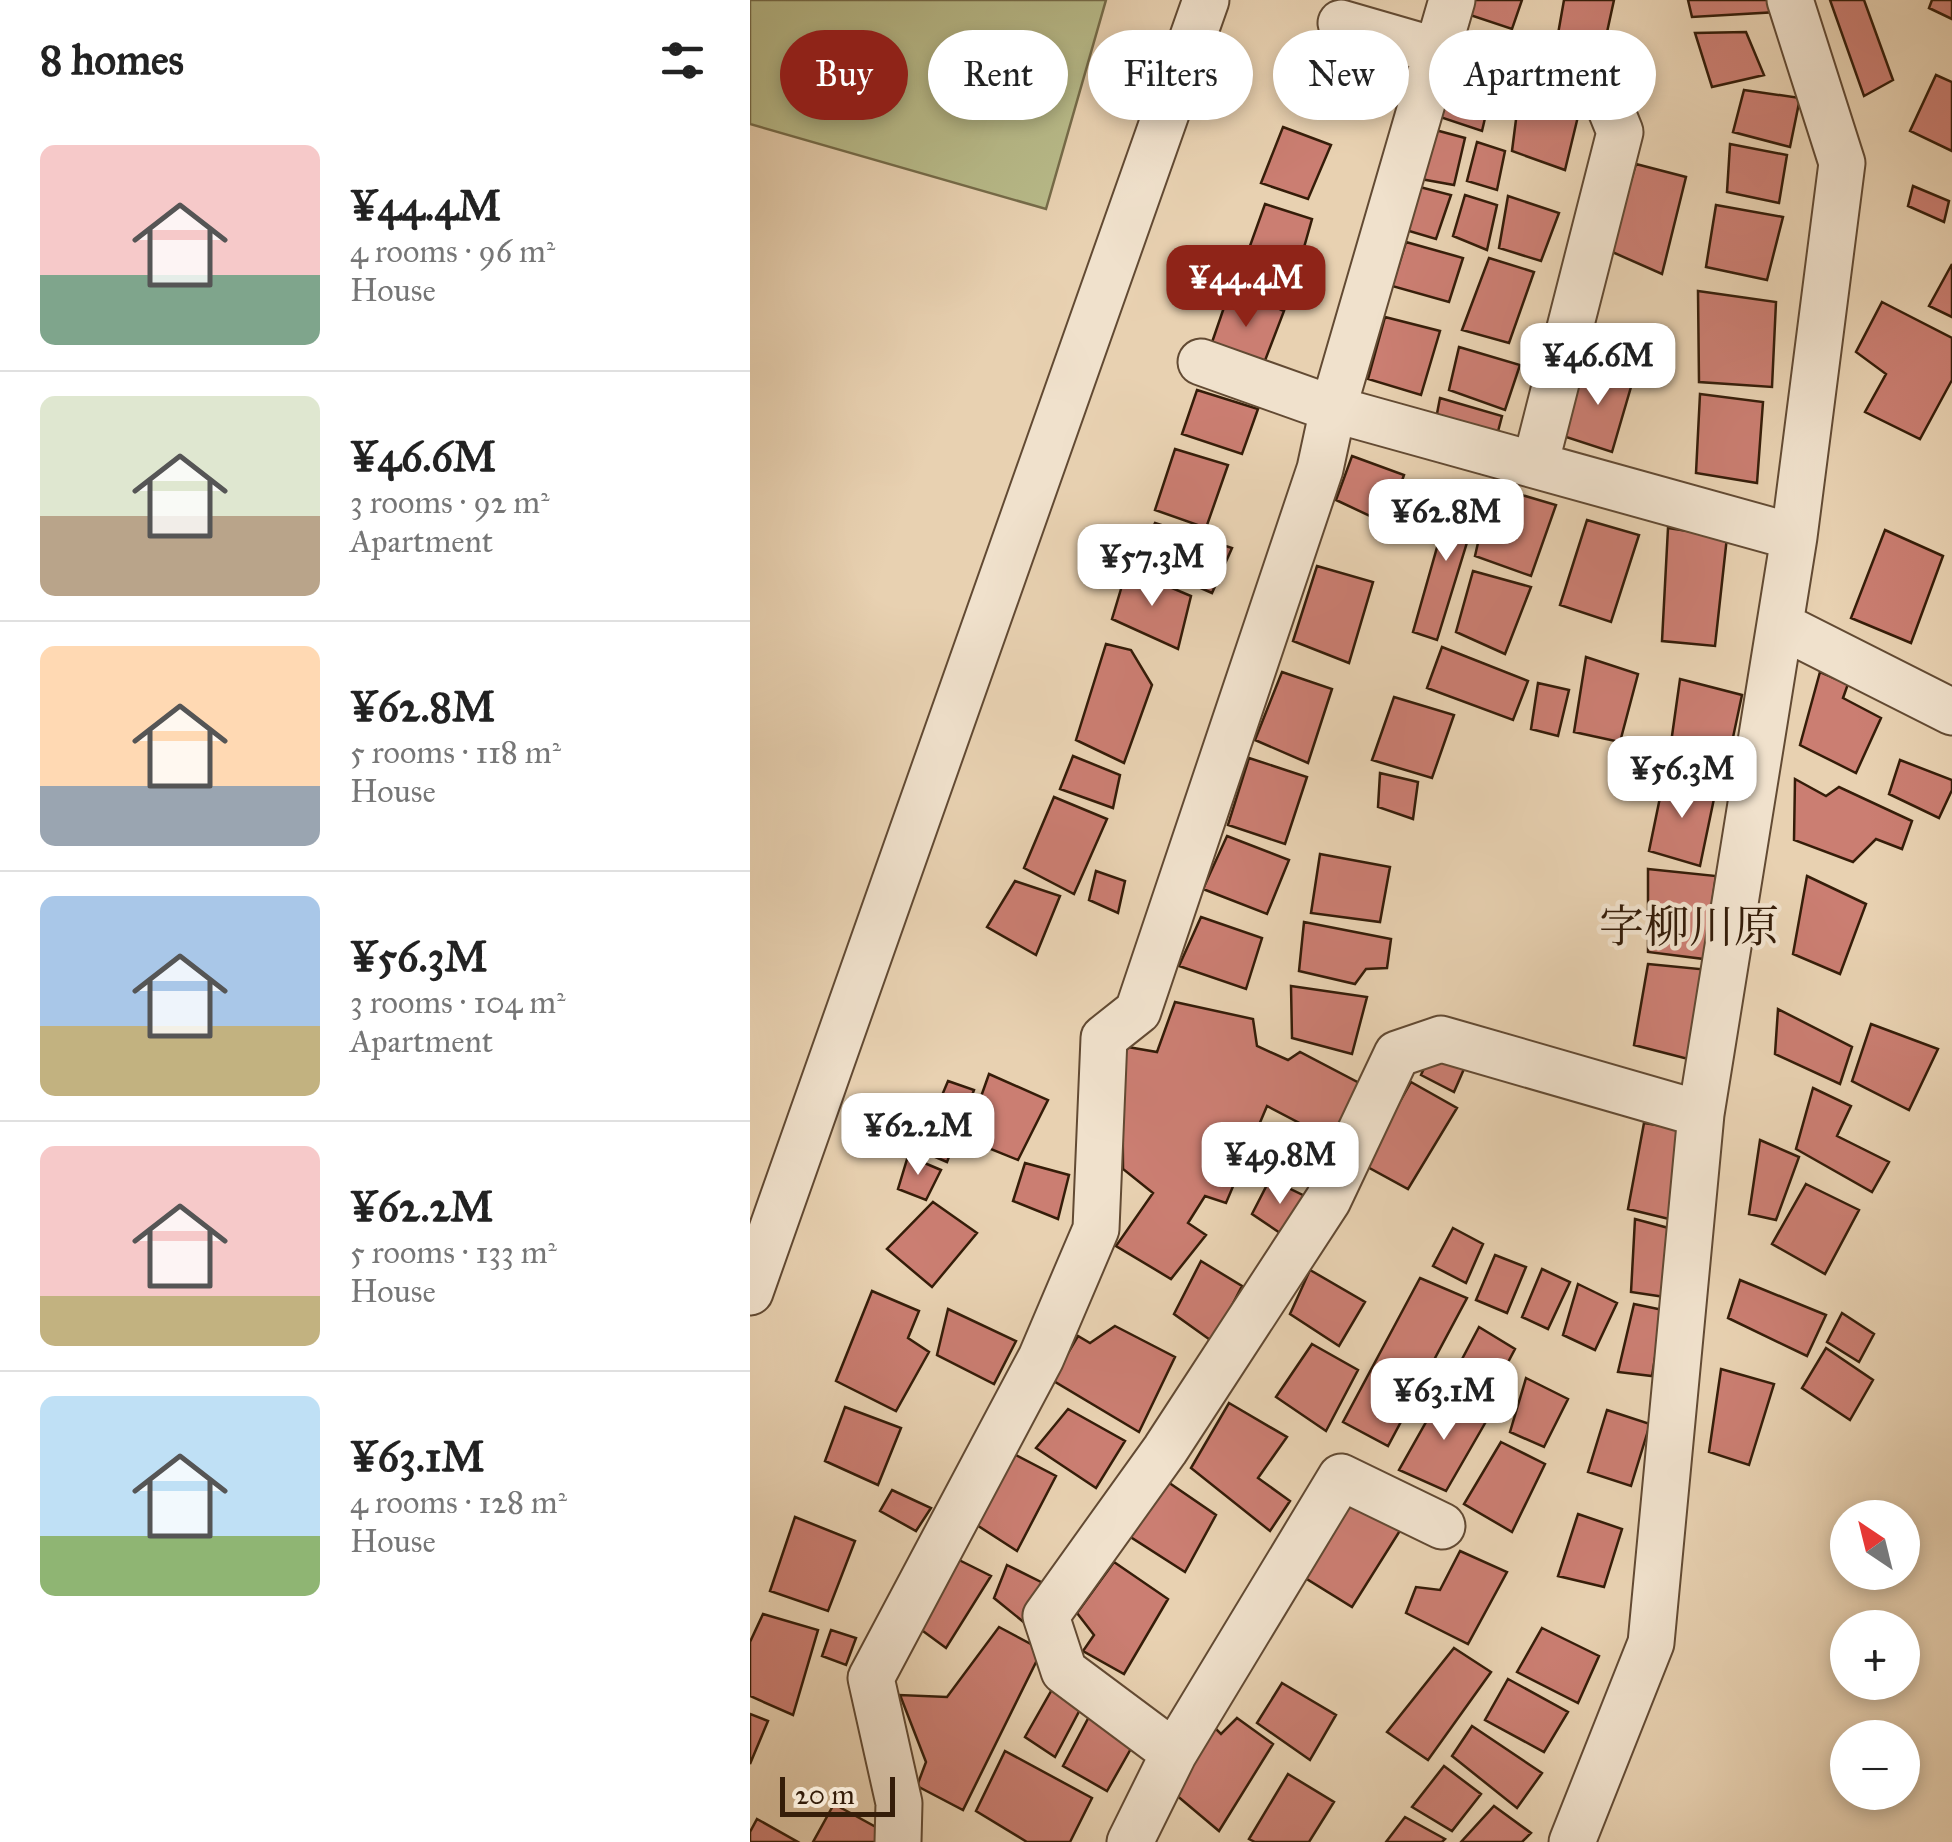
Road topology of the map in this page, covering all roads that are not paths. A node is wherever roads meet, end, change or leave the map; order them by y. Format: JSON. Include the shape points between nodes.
{"nodes":[{"id":1,"x":1206,"y":0,"type":"edge"},
{"id":2,"x":1452,"y":0,"type":"edge"},
{"id":3,"x":1790,"y":0,"type":"edge"},
{"id":4,"x":1340,"y":23,"type":"dead end"},
{"id":5,"x":1444,"y":30,"type":"edge"},
{"id":6,"x":1429,"y":46,"type":"edge"},
{"id":7,"x":1429,"y":83,"type":"edge"},
{"id":8,"x":1616,"y":120,"type":"edge"},
{"id":9,"x":1201,"y":362,"type":"dead end"},
{"id":10,"x":1334,"y":409,"type":"junction"},
{"id":11,"x":1535,"y":465,"type":"junction"},
{"id":12,"x":1794,"y":537,"type":"junction"},
{"id":13,"x":1780,"y":625,"type":"junction"},
{"id":14,"x":1952,"y":712,"type":"edge"},
{"id":15,"x":1701,"y":1114,"type":"junction"},
{"id":16,"x":750,"y":1292,"type":"edge"},
{"id":17,"x":1442,"y":1526,"type":"dead end"},
{"id":18,"x":1174,"y":1753,"type":"junction"},
{"id":19,"x":898,"y":1842,"type":"edge"},
{"id":20,"x":1130,"y":1842,"type":"edge"},
{"id":21,"x":1572,"y":1842,"type":"edge"}],
"edges":[{"from":1,"to":16,"type":"street"},
{"from":2,"to":5,"type":"street"},
{"from":3,"to":12,"type":"street","via":[[1842,163]]},
{"from":4,"to":6,"type":"street"},
{"from":7,"to":10,"type":"street"},
{"from":8,"to":11,"type":"street","via":[[1620,132]]},
{"from":9,"to":10,"type":"street"},
{"from":10,"to":11,"type":"street"},
{"from":10,"to":19,"type":"street","via":[[1320,470],[1138,1012],[1104,1038],[1096,1230],[1041,1358],[871,1678],[899,1803]]},
{"from":11,"to":12,"type":"street"},
{"from":12,"to":13,"type":"street"},
{"from":13,"to":14,"type":"street"},
{"from":13,"to":15,"type":"street"},
{"from":15,"to":18,"type":"street","via":[[1441,1038],[1397,1054],[1328,1200],[1165,1450],[1046,1616],[1064,1671]]},
{"from":15,"to":21,"type":"street","via":[[1651,1643]]},
{"from":17,"to":18,"type":"street","via":[[1340,1477]]},
{"from":18,"to":20,"type":"street"}]}
